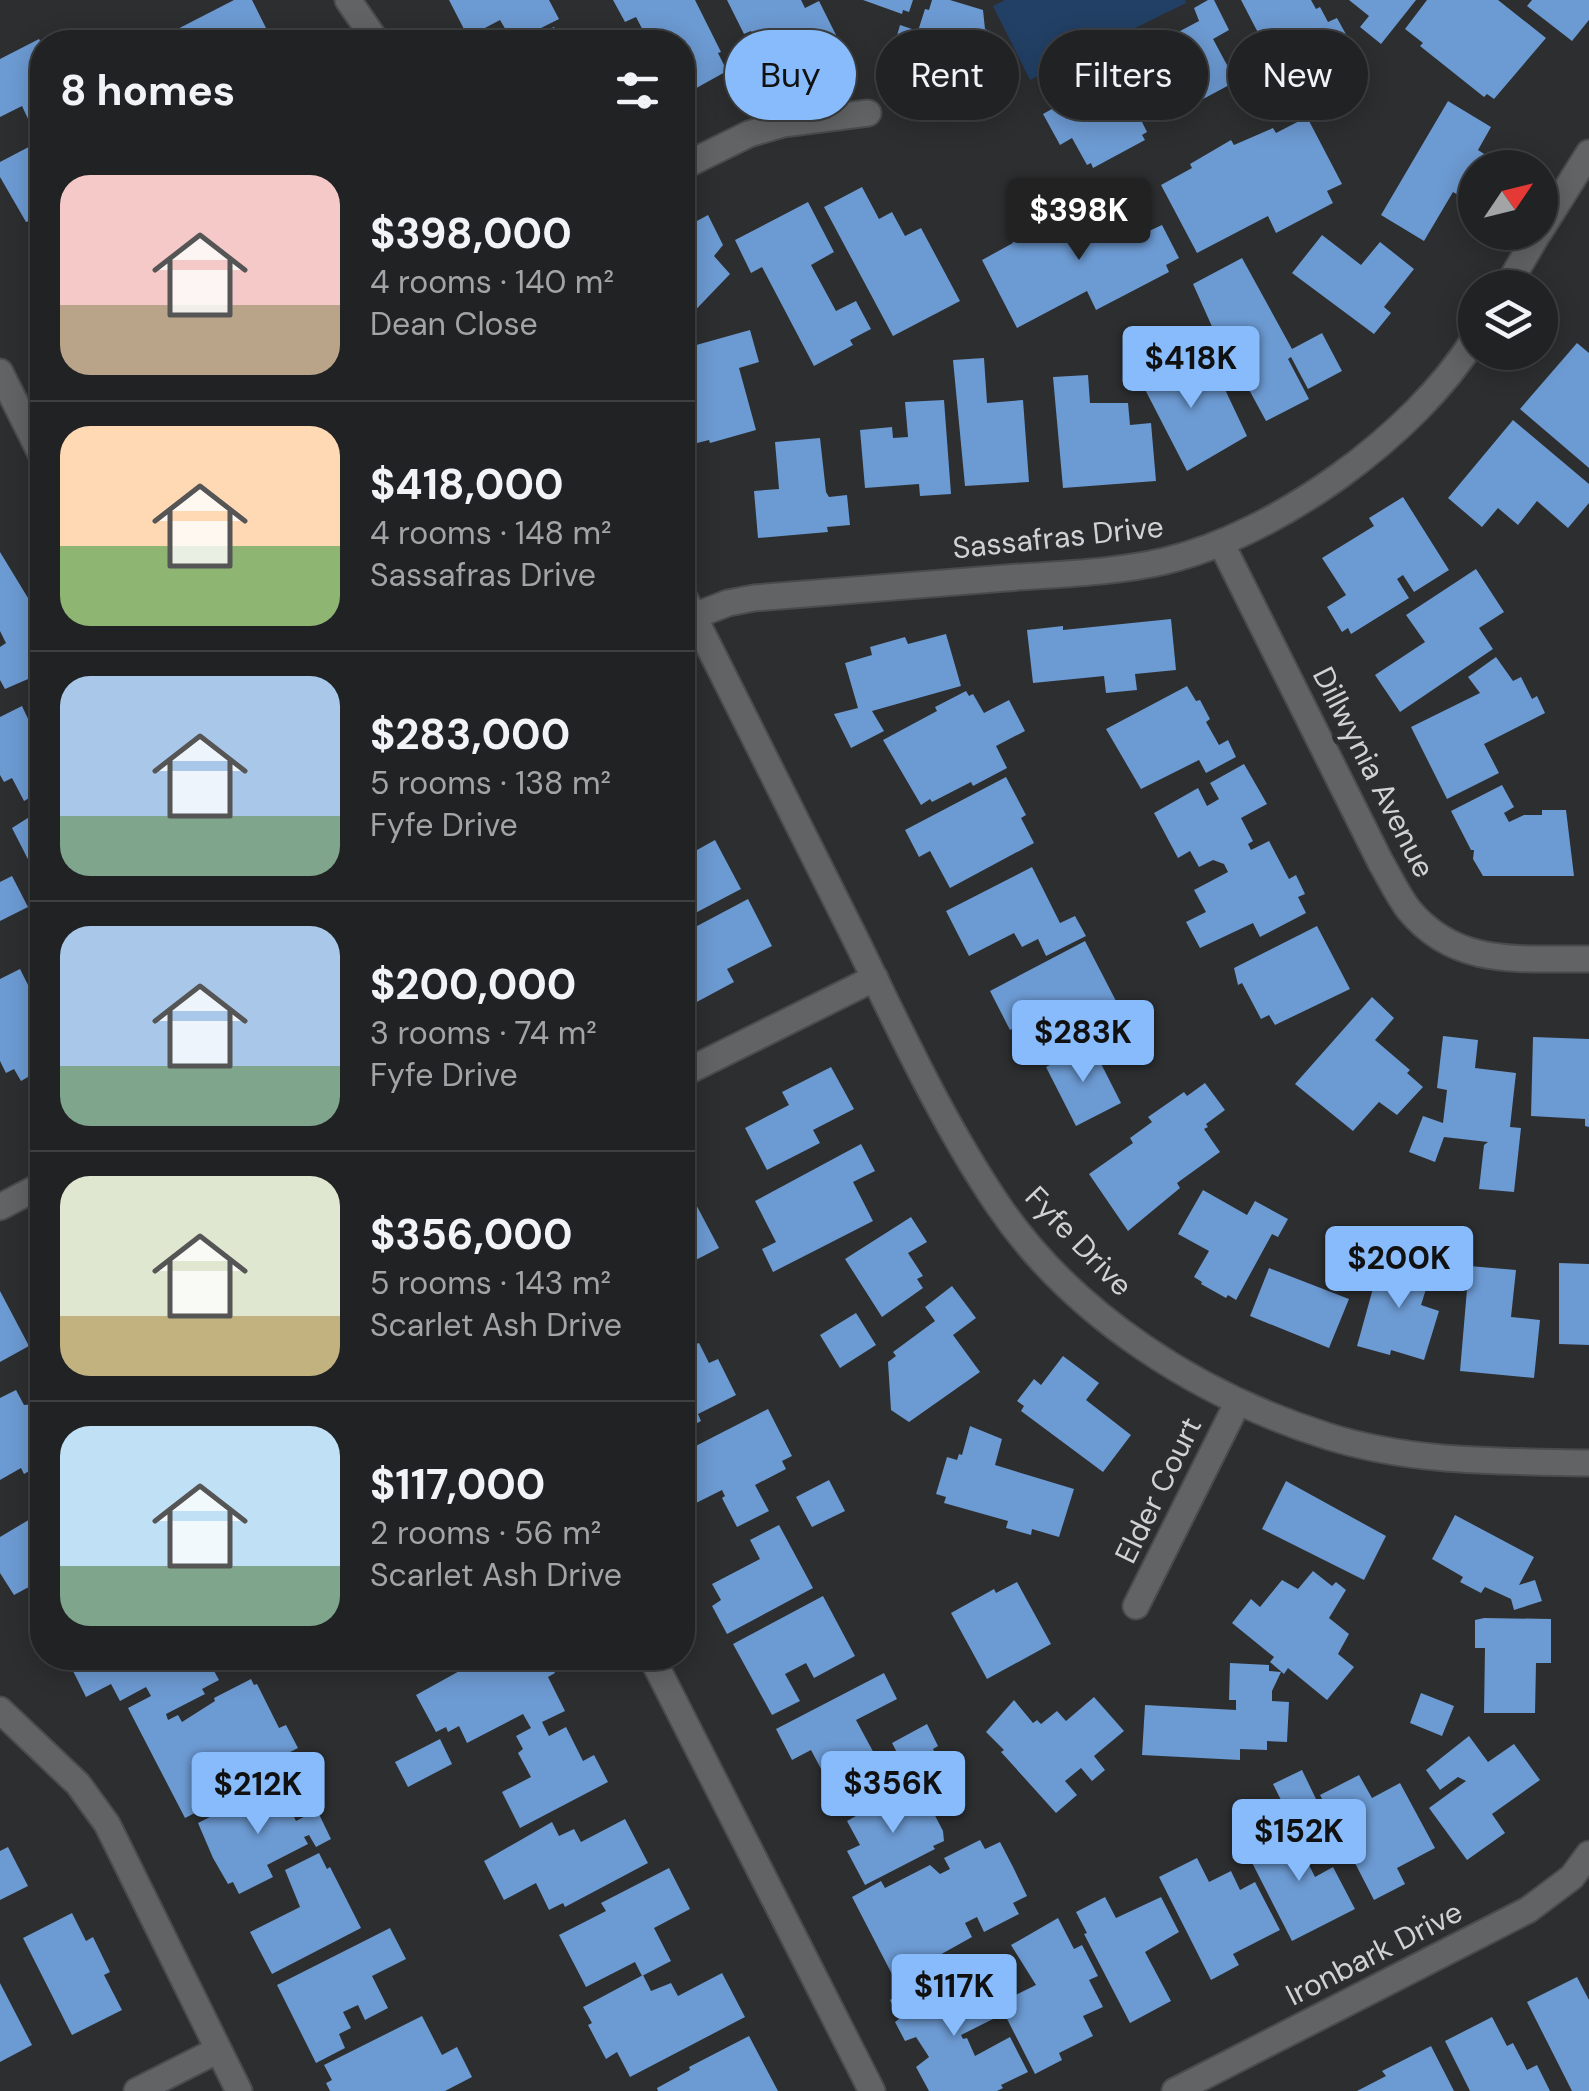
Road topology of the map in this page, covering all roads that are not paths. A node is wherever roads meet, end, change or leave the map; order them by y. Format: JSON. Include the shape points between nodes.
{"nodes":[{"id":1,"x":348,"y":0,"type":"edge"},
{"id":2,"x":368,"y":30,"type":"edge"},
{"id":3,"x":868,"y":113,"type":"dead end"},
{"id":4,"x":1589,"y":153,"type":"edge"},
{"id":5,"x":695,"y":161,"type":"edge"},
{"id":6,"x":1558,"y":203,"type":"edge"},
{"id":7,"x":1458,"y":360,"type":"edge"},
{"id":8,"x":0,"y":372,"type":"edge"},
{"id":9,"x":30,"y":432,"type":"edge"},
{"id":10,"x":1220,"y":542,"type":"junction"},
{"id":11,"x":695,"y":605,"type":"edge"},
{"id":12,"x":695,"y":619,"type":"edge"},
{"id":13,"x":1589,"y":959,"type":"edge"},
{"id":14,"x":875,"y":978,"type":"junction"},
{"id":15,"x":695,"y":1068,"type":"edge"},
{"id":16,"x":30,"y":1191,"type":"edge"},
{"id":17,"x":0,"y":1207,"type":"edge"},
{"id":18,"x":1238,"y":1402,"type":"junction"},
{"id":19,"x":1589,"y":1463,"type":"edge"},
{"id":20,"x":1136,"y":1606,"type":"dead end"},
{"id":21,"x":658,"y":1670,"type":"edge"},
{"id":22,"x":0,"y":1710,"type":"edge"},
{"id":23,"x":1589,"y":1854,"type":"edge"},
{"id":24,"x":218,"y":2050,"type":"junction"},
{"id":25,"x":136,"y":2091,"type":"edge"},
{"id":26,"x":239,"y":2091,"type":"edge"},
{"id":27,"x":872,"y":2091,"type":"edge"},
{"id":28,"x":1175,"y":2091,"type":"edge"}],
"edges":[{"from":1,"to":2,"type":"street"},
{"from":3,"to":5,"type":"street","via":[[783,124]]},
{"from":4,"to":6,"type":"street"},
{"from":7,"to":10,"type":"street","name":"Sassafras Drive","via":[[1426,401],[1341,474]]},
{"from":8,"to":9,"type":"street"},
{"from":10,"to":11,"type":"street","name":"Sassafras Drive","via":[[1108,570]]},
{"from":10,"to":13,"type":"street","name":"Dillwynia Avenue","via":[[1409,909],[1465,951]]},
{"from":12,"to":14,"type":"street","name":"Fyfe Drive"},
{"from":14,"to":15,"type":"street"},
{"from":14,"to":18,"type":"street","name":"Fyfe Drive","via":[[977,1172],[1027,1242],[1126,1334]]},
{"from":16,"to":17,"type":"street"},
{"from":18,"to":19,"type":"street","name":"Fyfe Drive","via":[[1329,1437],[1417,1456]]},
{"from":18,"to":20,"type":"street","name":"Elder Court"},
{"from":21,"to":27,"type":"street"},
{"from":22,"to":24,"type":"street","via":[[78,1784],[107,1824]]},
{"from":23,"to":28,"type":"street","name":"Ironbark Drive","via":[[1528,1910]]},
{"from":24,"to":25,"type":"street"},
{"from":24,"to":26,"type":"street"}]}
